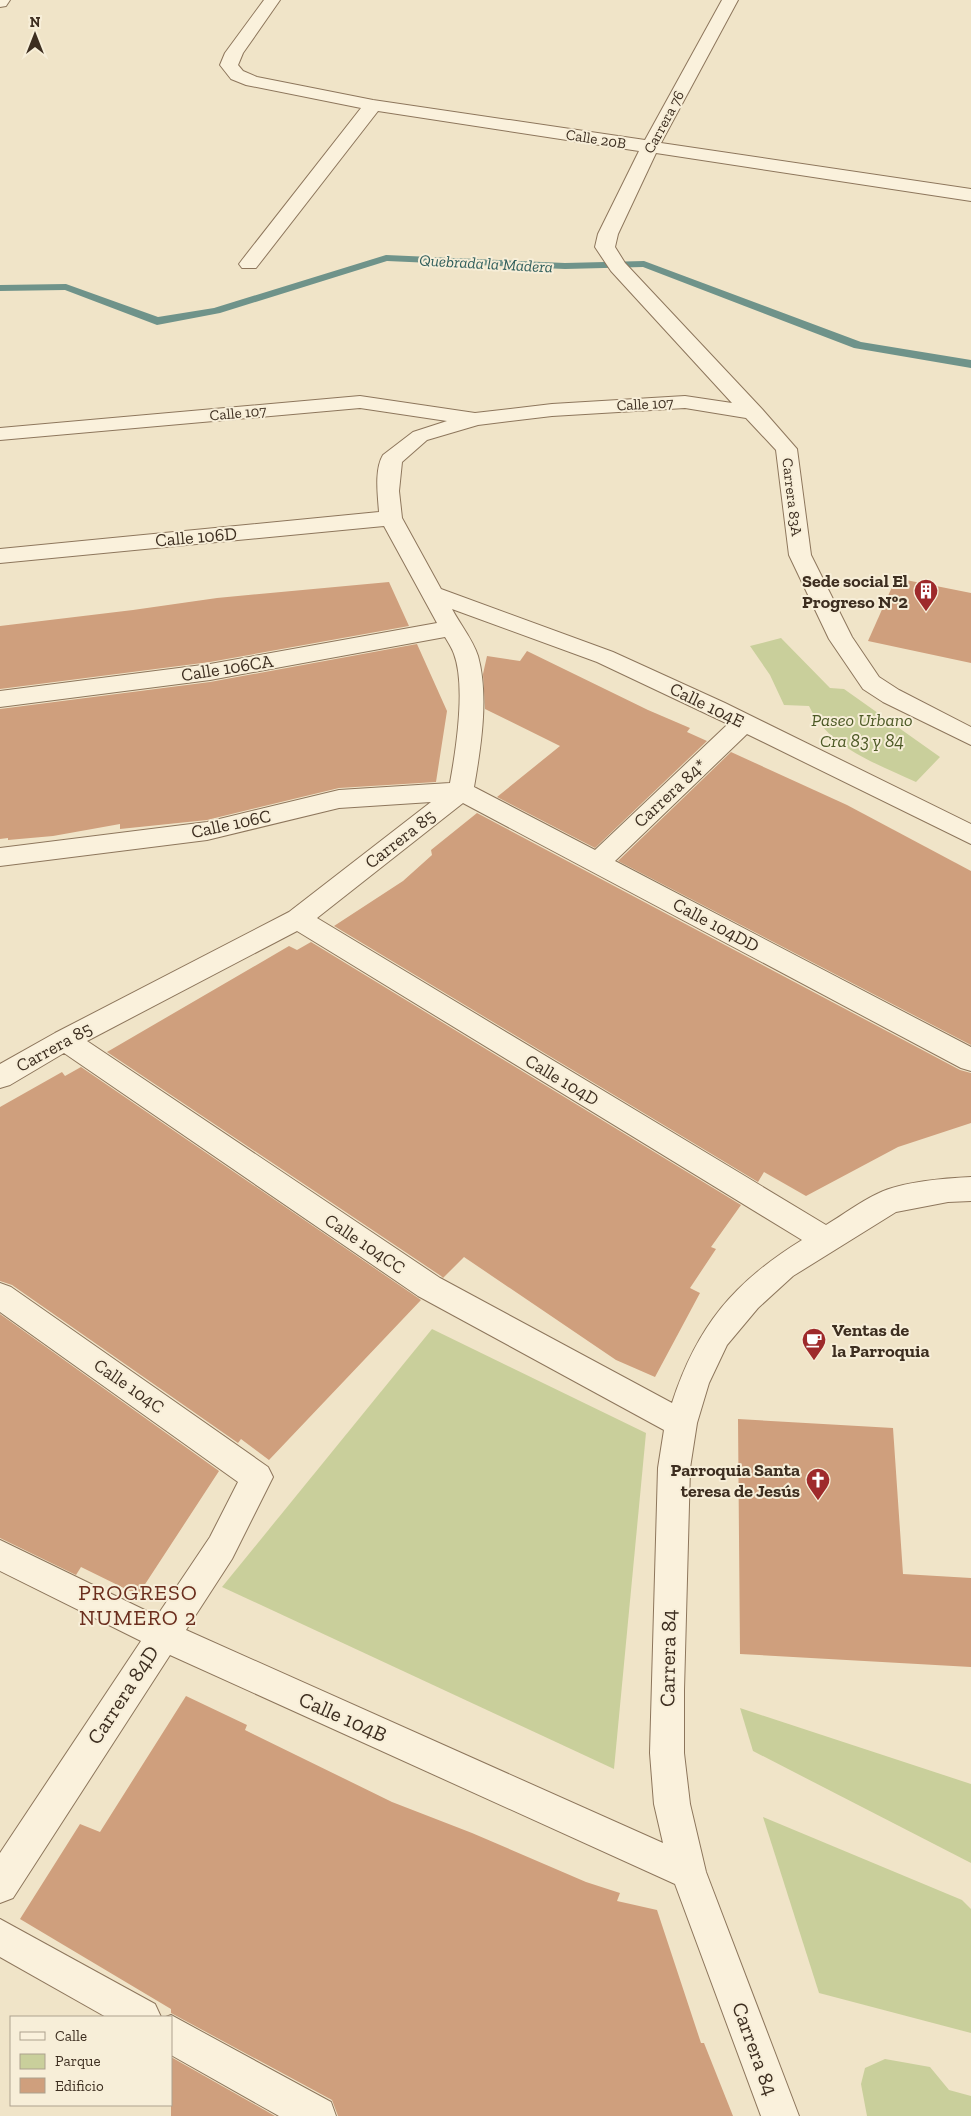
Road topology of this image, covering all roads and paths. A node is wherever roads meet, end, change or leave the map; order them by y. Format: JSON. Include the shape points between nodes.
{"nodes":[{"id":1,"x":272,"y":0,"type":"edge"},
{"id":2,"x":730,"y":0,"type":"edge"},
{"id":3,"x":373,"y":105,"type":"junction"},
{"id":4,"x":650,"y":147,"type":"junction"},
{"id":5,"x":971,"y":195,"type":"edge"},
{"id":6,"x":605,"y":247,"type":"joint"},
{"id":7,"x":249,"y":264,"type":"dead end"},
{"id":8,"x":755,"y":413,"type":"junction"},
{"id":9,"x":476,"y":419,"type":"junction"},
{"id":10,"x":0,"y":434,"type":"edge"},
{"id":11,"x":391,"y":518,"type":"junction"},
{"id":12,"x":0,"y":556,"type":"edge"},
{"id":13,"x":434,"y":594,"type":"junction"},
{"id":14,"x":452,"y":628,"type":"junction"},
{"id":15,"x":0,"y":699,"type":"edge"},
{"id":16,"x":744,"y":723,"type":"junction"},
{"id":17,"x":971,"y":737,"type":"edge"},
{"id":18,"x":461,"y":791,"type":"junction"},
{"id":19,"x":971,"y":836,"type":"edge"},
{"id":20,"x":0,"y":857,"type":"edge"},
{"id":21,"x":597,"y":862,"type":"junction"},
{"id":22,"x":298,"y":919,"type":"junction"},
{"id":23,"x":65,"y":1040,"type":"junction"},
{"id":24,"x":971,"y":1060,"type":"edge"},
{"id":25,"x":0,"y":1077,"type":"edge"},
{"id":26,"x":971,"y":1189,"type":"edge"},
{"id":27,"x":826,"y":1240,"type":"junction"},
{"id":28,"x":0,"y":1296,"type":"edge"},
{"id":29,"x":681,"y":1423,"type":"junction"},
{"id":30,"x":257,"y":1476,"type":"joint"},
{"id":31,"x":0,"y":1555,"type":"edge"},
{"id":32,"x":162,"y":1636,"type":"junction"},
{"id":33,"x":688,"y":1872,"type":"junction"},
{"id":34,"x":0,"y":1885,"type":"edge"},
{"id":35,"x":0,"y":1937,"type":"edge"},
{"id":36,"x":140,"y":2016,"type":"edge"},
{"id":37,"x":172,"y":2035,"type":"edge"},
{"id":38,"x":317,"y":2116,"type":"edge"},
{"id":39,"x":780,"y":2116,"type":"edge"}],
"edges":[{"from":1,"to":3,"type":"street","name":"Calle 20B","via":[[234,53],[229,65],[237,75],[252,81]]},
{"from":2,"to":4,"type":"street","name":"Carrera 76"},
{"from":3,"to":4,"type":"street","name":"Calle 20B"},
{"from":3,"to":7,"type":"street"},
{"from":4,"to":5,"type":"street","name":"Calle 20B"},
{"from":4,"to":6,"type":"street","name":"Carrera 76","via":[[608,234]]},
{"from":6,"to":8,"type":"street","name":"Carrera 83A","via":[[618,267]]},
{"from":8,"to":9,"type":"street","name":"Calle 107","via":[[684,402],[552,410]]},
{"from":8,"to":17,"type":"street","name":"Carrera 83A","via":[[786,449],[800,555],[841,639],[871,683]]},
{"from":9,"to":10,"type":"street","name":"Calle 107","via":[[360,402]]},
{"from":9,"to":11,"type":"street","name":"Calle 107","via":[[420,436],[391,460],[388,491]]},
{"from":11,"to":12,"type":"street","name":"Calle 106D"},
{"from":11,"to":13,"type":"street"},
{"from":13,"to":14,"type":"street"},
{"from":13,"to":16,"type":"street","name":"Calle 104E","via":[[605,657]]},
{"from":14,"to":15,"type":"street","name":"Calle 106CA","via":[[210,672]]},
{"from":14,"to":18,"type":"street","via":[[466,655],[470,686],[469,744]]},
{"from":16,"to":19,"type":"street","name":"Calle 104E"},
{"from":16,"to":21,"type":"street","name":"Carrera 84*"},
{"from":18,"to":20,"type":"street","name":"Calle 106C","via":[[339,799],[207,831]]},
{"from":18,"to":21,"type":"street","name":"Calle 104DD"},
{"from":18,"to":22,"type":"street","name":"Carrera 85"},
{"from":21,"to":24,"type":"street","name":"Calle 104DD"},
{"from":22,"to":23,"type":"street","name":"Carrera 85"},
{"from":22,"to":27,"type":"street","name":"Calle 104D"},
{"from":23,"to":25,"type":"street","name":"Carrera 85"},
{"from":23,"to":29,"type":"street","name":"Calle 104CC","via":[[429,1287]]},
{"from":26,"to":27,"type":"street","via":[[889,1201]]},
{"from":27,"to":29,"type":"street","name":"Carrera 84","via":[[783,1267],[747,1299],[716,1336],[694,1383]]},
{"from":28,"to":30,"type":"street","name":"Calle 104C"},
{"from":29,"to":33,"type":"street","name":"Carrera 84","via":[[674,1468],[666,1724],[672,1804]]},
{"from":30,"to":32,"type":"street","name":"Carrera 84D","via":[[221,1548]]},
{"from":31,"to":32,"type":"street","name":"Calle 104B"},
{"from":32,"to":33,"type":"street","name":"Calle 104B"},
{"from":32,"to":34,"type":"street","name":"Carrera 84D"},
{"from":33,"to":39,"type":"street","name":"Carrera 84"},
{"from":35,"to":36,"type":"street"},
{"from":37,"to":38,"type":"street"}]}
